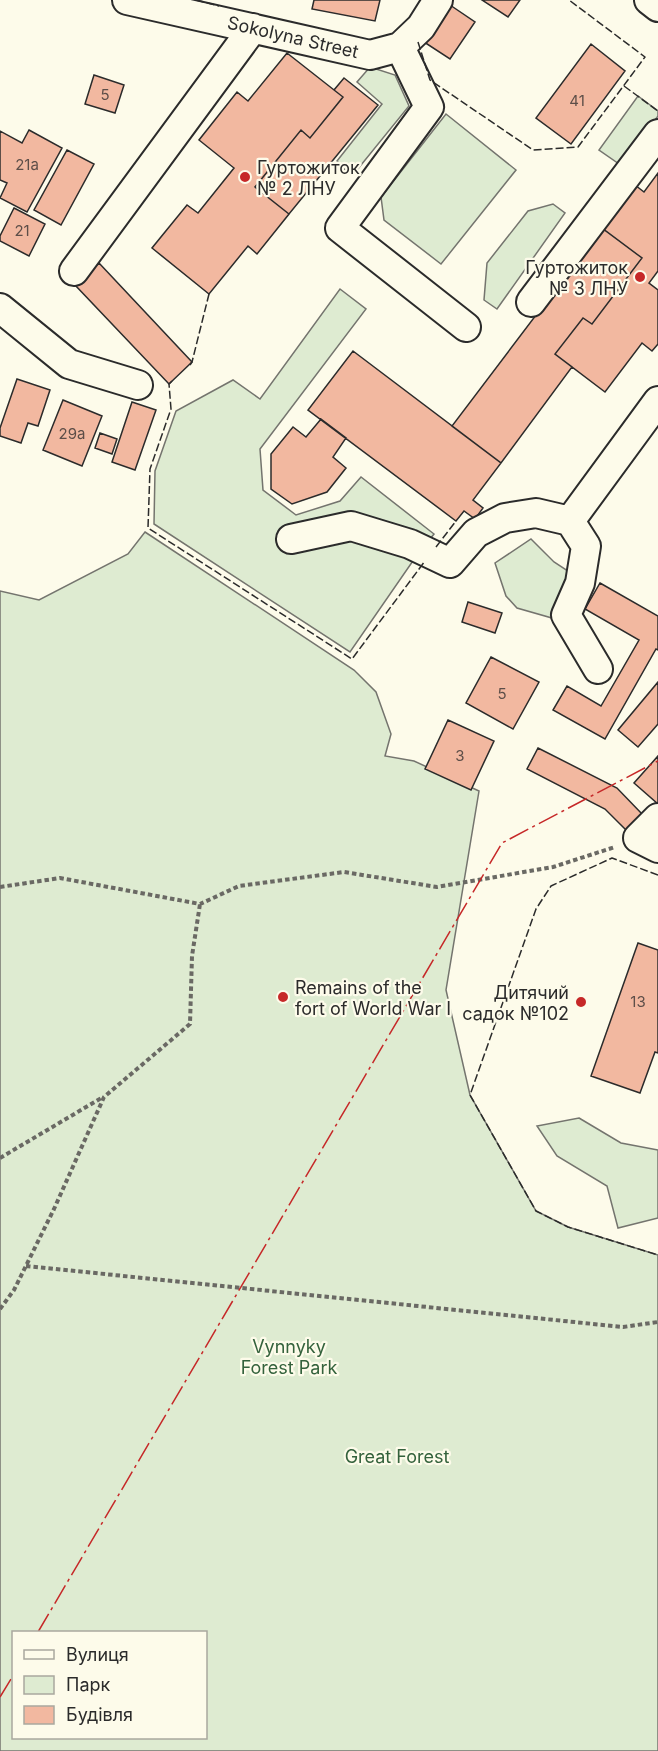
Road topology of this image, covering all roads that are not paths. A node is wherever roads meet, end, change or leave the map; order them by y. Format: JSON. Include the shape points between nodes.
{"nodes":[{"id":1,"x":127,"y":0,"type":"edge"},
{"id":2,"x":438,"y":0,"type":"edge"},
{"id":3,"x":649,"y":0,"type":"edge"},
{"id":4,"x":658,"y":7,"type":"edge"},
{"id":5,"x":253,"y":28,"type":"junction"},
{"id":6,"x":400,"y":47,"type":"junction"},
{"id":7,"x":658,"y":134,"type":"edge"},
{"id":8,"x":74,"y":271,"type":"dead end"},
{"id":9,"x":531,"y":302,"type":"dead end"},
{"id":10,"x":0,"y":308,"type":"edge"},
{"id":11,"x":466,"y":327,"type":"dead end"},
{"id":12,"x":138,"y":385,"type":"dead end"},
{"id":13,"x":658,"y":401,"type":"edge"},
{"id":14,"x":570,"y":521,"type":"junction"},
{"id":15,"x":291,"y":539,"type":"dead end"},
{"id":16,"x":598,"y":669,"type":"dead end"},
{"id":17,"x":658,"y":818,"type":"edge"},
{"id":18,"x":648,"y":843,"type":"edge"}],
"edges":[{"from":1,"to":5,"type":"street","name":"Sokolyna Street"},
{"from":2,"to":6,"type":"street","name":"Sokolyna Street","via":[[421,27]]},
{"from":3,"to":4,"type":"street"},
{"from":5,"to":6,"type":"street","name":"Sokolyna Street","via":[[370,55]]},
{"from":5,"to":8,"type":"street"},
{"from":6,"to":11,"type":"street","via":[[429,107],[340,228]]},
{"from":7,"to":9,"type":"street"},
{"from":10,"to":12,"type":"street","via":[[69,364]]},
{"from":13,"to":14,"type":"street"},
{"from":14,"to":15,"type":"street","via":[[536,513],[505,518],[476,533],[450,563],[410,544],[351,526]]},
{"from":14,"to":16,"type":"street","via":[[586,546],[580,583],[567,615]]},
{"from":17,"to":18,"type":"street"}]}
